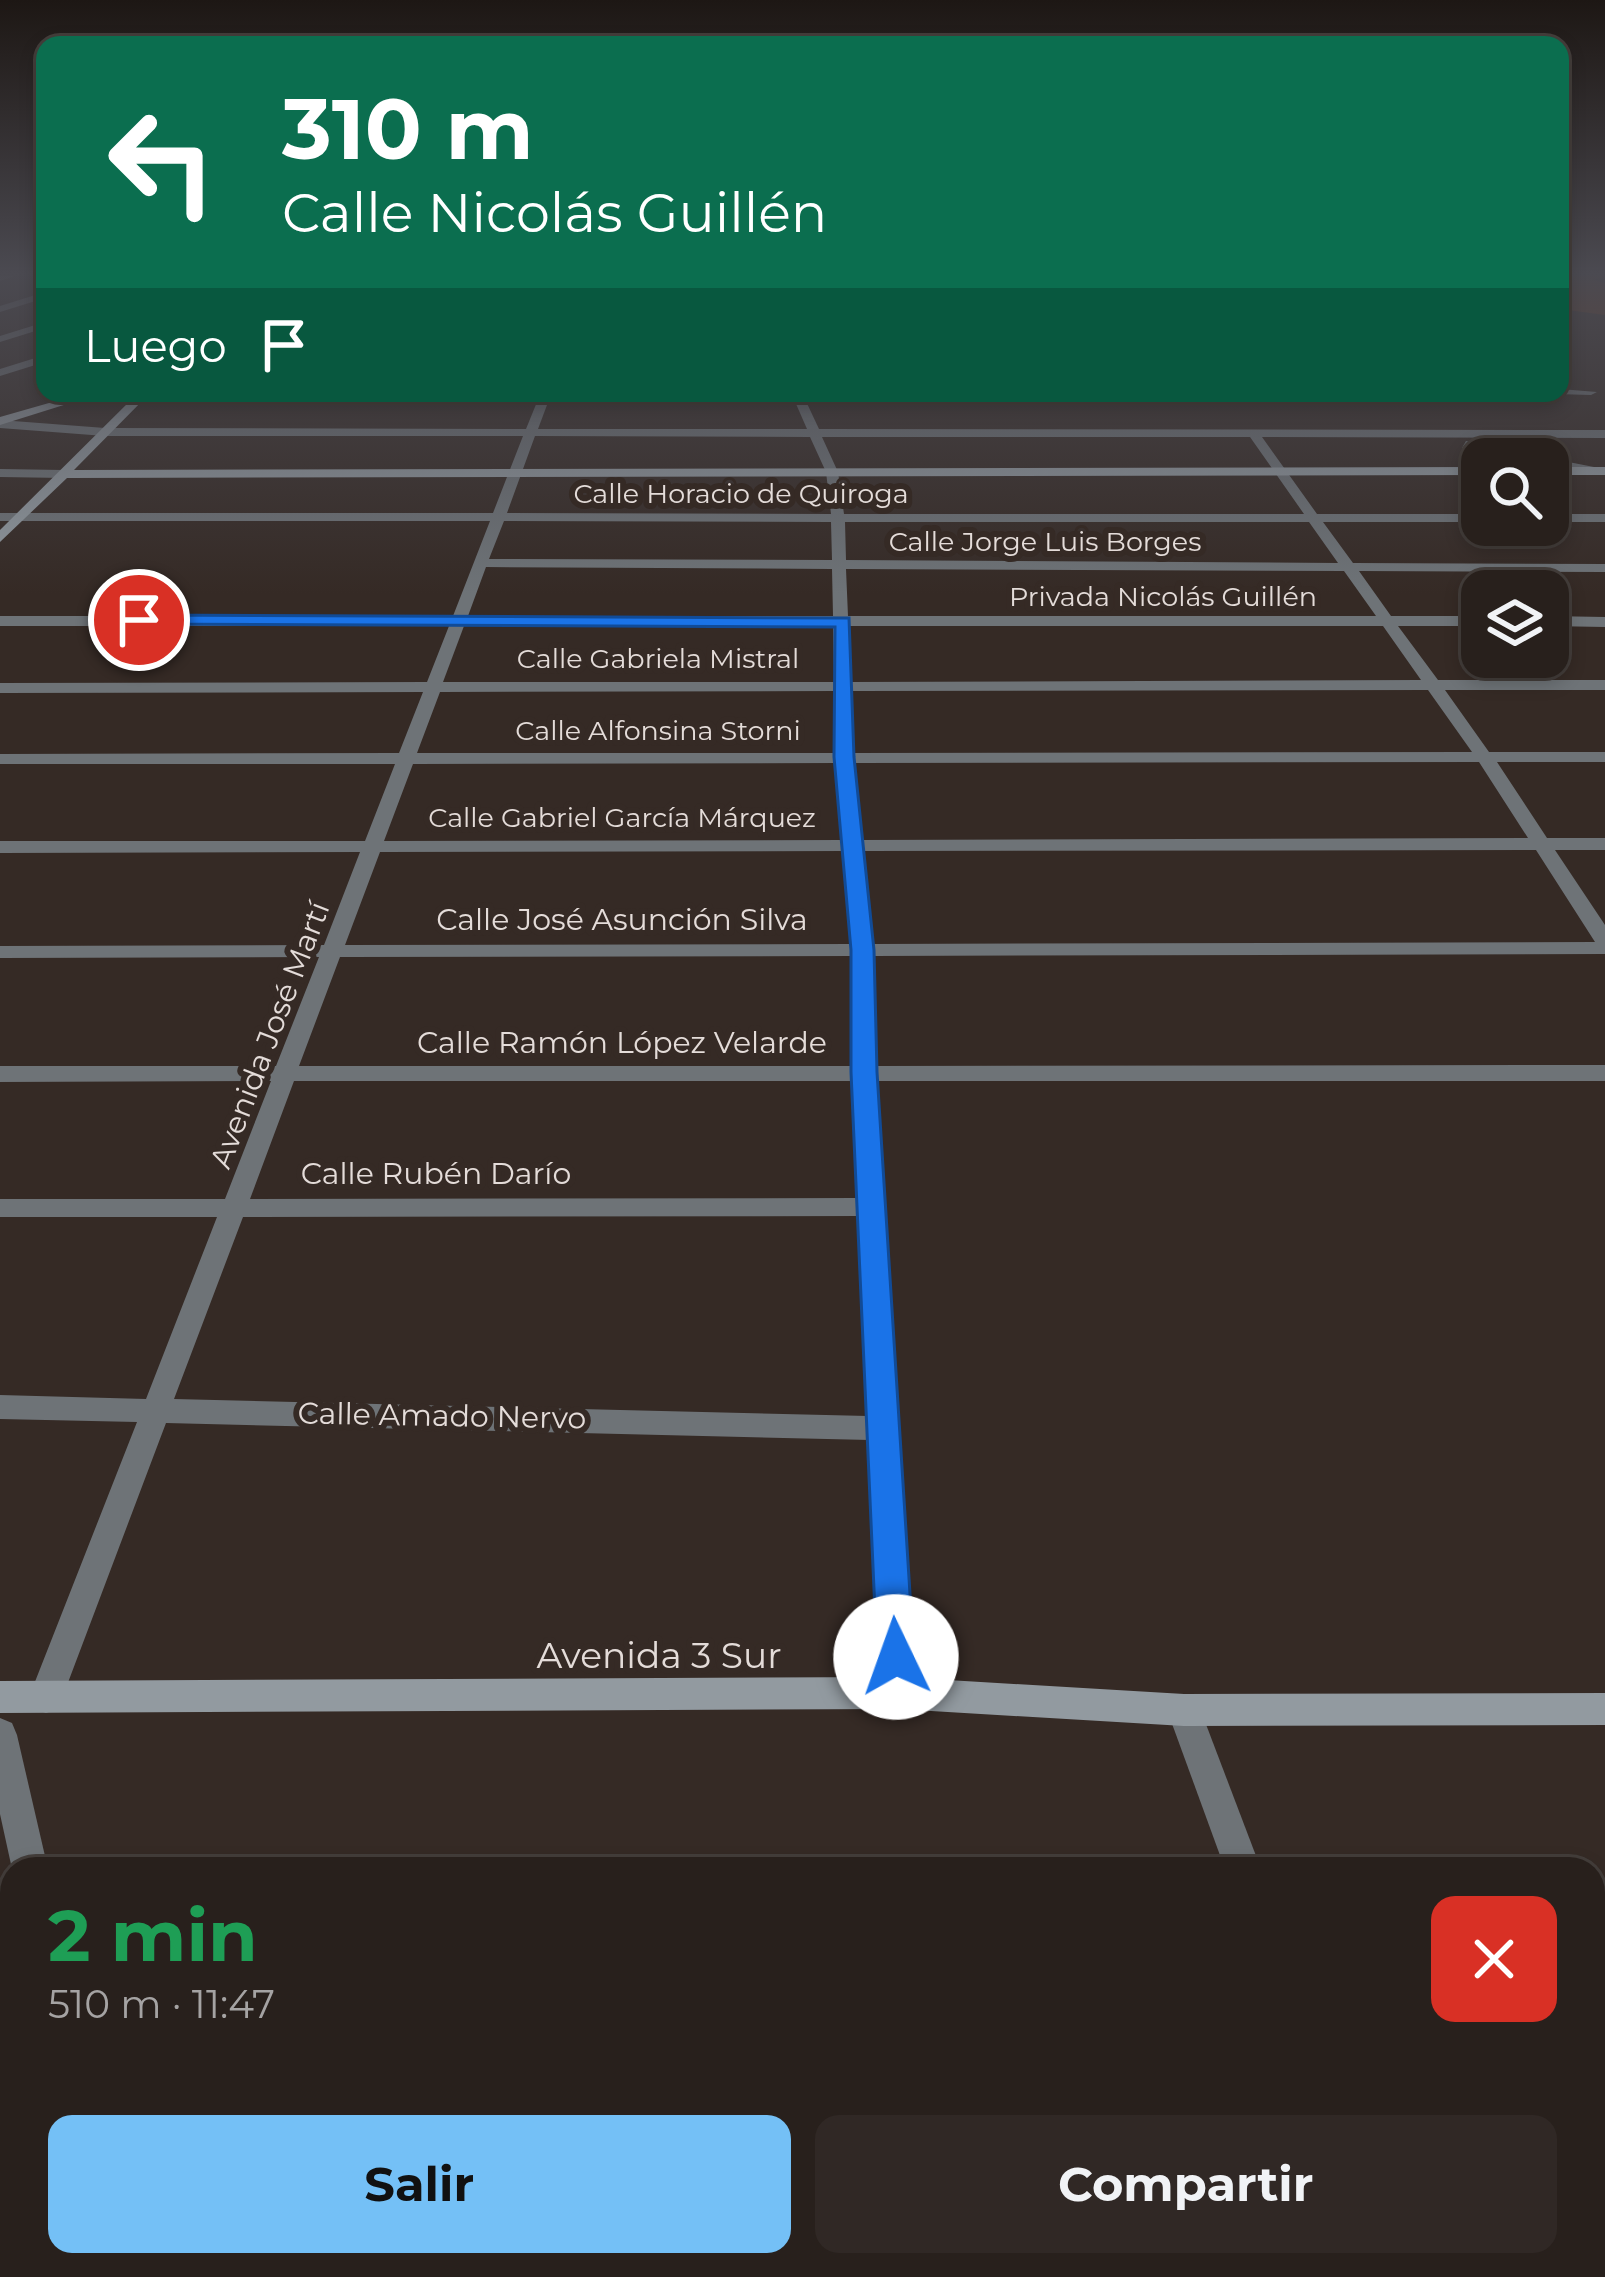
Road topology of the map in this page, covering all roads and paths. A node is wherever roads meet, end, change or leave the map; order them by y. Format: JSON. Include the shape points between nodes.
{"nodes":[{"id":1,"x":1569,"y":392,"type":"edge"},
{"id":2,"x":1591,"y":392,"type":"dead end"},
{"id":3,"x":67,"y":402,"type":"edge"},
{"id":4,"x":136,"y":402,"type":"edge"},
{"id":5,"x":543,"y":402,"type":"edge"},
{"id":6,"x":801,"y":402,"type":"edge"},
{"id":7,"x":0,"y":422,"type":"edge"},
{"id":8,"x":536,"y":430,"type":"junction"},
{"id":9,"x":105,"y":432,"type":"junction"},
{"id":10,"x":816,"y":432,"type":"junction"},
{"id":11,"x":1252,"y":432,"type":"junction"},
{"id":12,"x":1412,"y":433,"type":"junction"},
{"id":13,"x":1605,"y":434,"type":"edge"},
{"id":14,"x":1492,"y":435,"type":"junction"},
{"id":15,"x":1493,"y":438,"type":"edge"},
{"id":16,"x":1461,"y":444,"type":"edge"},
{"id":17,"x":1569,"y":466,"type":"edge"},
{"id":18,"x":1461,"y":471,"type":"edge"},
{"id":19,"x":1599,"y":471,"type":"edge"},
{"id":20,"x":520,"y":472,"type":"junction"},
{"id":21,"x":832,"y":472,"type":"junction"},
{"id":22,"x":1281,"y":472,"type":"junction"},
{"id":23,"x":0,"y":473,"type":"edge"},
{"id":24,"x":64,"y":474,"type":"junction"},
{"id":25,"x":0,"y":517,"type":"edge"},
{"id":26,"x":20,"y":517,"type":"junction"},
{"id":27,"x":838,"y":517,"type":"junction"},
{"id":28,"x":1314,"y":518,"type":"junction"},
{"id":29,"x":1461,"y":518,"type":"edge"},
{"id":30,"x":1569,"y":518,"type":"edge"},
{"id":31,"x":1605,"y":518,"type":"edge"},
{"id":32,"x":502,"y":519,"type":"junction"},
{"id":33,"x":0,"y":538,"type":"edge"},
{"id":34,"x":485,"y":563,"type":"junction"},
{"id":35,"x":1347,"y":565,"type":"junction"},
{"id":36,"x":839,"y":566,"type":"junction"},
{"id":37,"x":1605,"y":568,"type":"edge"},
{"id":38,"x":463,"y":619,"type":"junction"},
{"id":39,"x":1386,"y":620,"type":"junction"},
{"id":40,"x":0,"y":621,"type":"edge"},
{"id":41,"x":1461,"y":621,"type":"edge"},
{"id":42,"x":1569,"y":621,"type":"edge"},
{"id":43,"x":843,"y":622,"type":"junction"},
{"id":44,"x":1605,"y":622,"type":"edge"},
{"id":45,"x":843,"y":685,"type":"junction"},
{"id":46,"x":1433,"y":685,"type":"junction"},
{"id":47,"x":1605,"y":686,"type":"edge"},
{"id":48,"x":0,"y":688,"type":"edge"},
{"id":49,"x":437,"y":688,"type":"junction"},
{"id":50,"x":844,"y":757,"type":"junction"},
{"id":51,"x":1605,"y":757,"type":"edge"},
{"id":52,"x":409,"y":758,"type":"junction"},
{"id":53,"x":1485,"y":758,"type":"junction"},
{"id":54,"x":0,"y":759,"type":"edge"},
{"id":55,"x":856,"y":844,"type":"junction"},
{"id":56,"x":1542,"y":844,"type":"junction"},
{"id":57,"x":1605,"y":844,"type":"edge"},
{"id":58,"x":375,"y":846,"type":"junction"},
{"id":59,"x":0,"y":847,"type":"edge"},
{"id":60,"x":1605,"y":944,"type":"edge"},
{"id":61,"x":862,"y":950,"type":"junction"},
{"id":62,"x":335,"y":951,"type":"junction"},
{"id":63,"x":0,"y":952,"type":"edge"},
{"id":64,"x":864,"y":1072,"type":"junction"},
{"id":65,"x":287,"y":1073,"type":"junction"},
{"id":66,"x":1605,"y":1073,"type":"edge"},
{"id":67,"x":0,"y":1074,"type":"edge"},
{"id":68,"x":236,"y":1207,"type":"junction"},
{"id":69,"x":871,"y":1207,"type":"junction"},
{"id":70,"x":0,"y":1208,"type":"edge"},
{"id":71,"x":0,"y":1407,"type":"edge"},
{"id":72,"x":158,"y":1409,"type":"junction"},
{"id":73,"x":883,"y":1427,"type":"junction"},
{"id":74,"x":898,"y":1693,"type":"junction"},
{"id":75,"x":46,"y":1696,"type":"junction"},
{"id":76,"x":0,"y":1697,"type":"edge"},
{"id":77,"x":1605,"y":1709,"type":"edge"},
{"id":78,"x":1184,"y":1710,"type":"junction"},
{"id":79,"x":0,"y":1735,"type":"edge"},
{"id":80,"x":27,"y":1857,"type":"edge"},
{"id":81,"x":1239,"y":1857,"type":"edge"}],
"edges":[{"from":1,"to":2,"type":"street"},
{"from":3,"to":7,"type":"street"},
{"from":4,"to":9,"type":"street"},
{"from":5,"to":8,"type":"street","name":"Avenida José Martí"},
{"from":6,"to":10,"type":"street"},
{"from":7,"to":9,"type":"street"},
{"from":8,"to":9,"type":"street"},
{"from":8,"to":10,"type":"street"},
{"from":8,"to":20,"type":"street","name":"Avenida José Martí"},
{"from":9,"to":24,"type":"street"},
{"from":10,"to":11,"type":"street"},
{"from":10,"to":21,"type":"street"},
{"from":11,"to":12,"type":"street"},
{"from":11,"to":22,"type":"street"},
{"from":12,"to":14,"type":"street"},
{"from":12,"to":16,"type":"street"},
{"from":13,"to":14,"type":"street"},
{"from":14,"to":15,"type":"street"},
{"from":17,"to":19,"type":"street"},
{"from":18,"to":22,"type":"street"},
{"from":20,"to":21,"type":"street"},
{"from":20,"to":24,"type":"street"},
{"from":20,"to":32,"type":"street","name":"Avenida José Martí"},
{"from":21,"to":22,"type":"street"},
{"from":21,"to":27,"type":"street"},
{"from":22,"to":28,"type":"street"},
{"from":23,"to":24,"type":"street"},
{"from":24,"to":26,"type":"street"},
{"from":25,"to":26,"type":"street","name":"Calle Horacio de Quiroga"},
{"from":26,"to":32,"type":"street","name":"Calle Horacio de Quiroga"},
{"from":26,"to":33,"type":"street"},
{"from":27,"to":28,"type":"street","name":"Calle Horacio de Quiroga"},
{"from":27,"to":32,"type":"street","name":"Calle Horacio de Quiroga"},
{"from":27,"to":36,"type":"street"},
{"from":28,"to":29,"type":"street","name":"Calle Horacio de Quiroga"},
{"from":28,"to":35,"type":"street"},
{"from":30,"to":31,"type":"street"},
{"from":32,"to":34,"type":"street","name":"Avenida José Martí"},
{"from":34,"to":36,"type":"street","name":"Calle Jorge Luis Borges"},
{"from":34,"to":38,"type":"street","name":"Avenida José Martí"},
{"from":35,"to":36,"type":"street","name":"Calle Jorge Luis Borges"},
{"from":35,"to":37,"type":"street","name":"Calle Jorge Luis Borges"},
{"from":35,"to":39,"type":"street"},
{"from":36,"to":43,"type":"street"},
{"from":38,"to":40,"type":"street","name":"Privada Nicolás Guillén"},
{"from":38,"to":43,"type":"street","name":"Privada Nicolás Guillén"},
{"from":38,"to":49,"type":"street","name":"Avenida José Martí"},
{"from":39,"to":41,"type":"street","name":"Privada Nicolás Guillén"},
{"from":39,"to":43,"type":"street","name":"Privada Nicolás Guillén"},
{"from":39,"to":46,"type":"street"},
{"from":42,"to":44,"type":"street"},
{"from":43,"to":45,"type":"street"},
{"from":45,"to":46,"type":"street","name":"Calle Gabriela Mistral"},
{"from":45,"to":49,"type":"street","name":"Calle Gabriela Mistral"},
{"from":45,"to":50,"type":"street"},
{"from":46,"to":47,"type":"street","name":"Calle Gabriela Mistral"},
{"from":46,"to":53,"type":"street"},
{"from":48,"to":49,"type":"street","name":"Calle Gabriela Mistral"},
{"from":49,"to":52,"type":"street","name":"Avenida José Martí"},
{"from":50,"to":52,"type":"street","name":"Calle Alfonsina Storni"},
{"from":50,"to":53,"type":"street","name":"Calle Alfonsina Storni"},
{"from":50,"to":55,"type":"street"},
{"from":51,"to":53,"type":"street","name":"Calle Alfonsina Storni"},
{"from":52,"to":54,"type":"street","name":"Calle Alfonsina Storni"},
{"from":52,"to":58,"type":"street","name":"Avenida José Martí"},
{"from":53,"to":56,"type":"street"},
{"from":55,"to":56,"type":"street","name":"Calle Gabriel García Márquez"},
{"from":55,"to":58,"type":"street","name":"Calle Gabriel García Márquez"},
{"from":55,"to":61,"type":"street"},
{"from":56,"to":57,"type":"street","name":"Calle Gabriel García Márquez"},
{"from":56,"to":60,"type":"street"},
{"from":58,"to":59,"type":"street","name":"Calle Gabriel García Márquez"},
{"from":58,"to":62,"type":"street","name":"Avenida José Martí"},
{"from":60,"to":61,"type":"street","name":"Calle José Asunción Silva"},
{"from":61,"to":62,"type":"street","name":"Calle José Asunción Silva"},
{"from":61,"to":64,"type":"street"},
{"from":62,"to":63,"type":"street","name":"Calle José Asunción Silva"},
{"from":62,"to":65,"type":"street","name":"Avenida José Martí"},
{"from":64,"to":65,"type":"street","name":"Calle Ramón López Velarde"},
{"from":64,"to":66,"type":"street","name":"Calle Ramón López Velarde"},
{"from":64,"to":69,"type":"street"},
{"from":65,"to":67,"type":"street","name":"Calle Ramón López Velarde"},
{"from":65,"to":68,"type":"street","name":"Avenida José Martí"},
{"from":68,"to":69,"type":"street","name":"Calle Rubén Darío"},
{"from":68,"to":70,"type":"street","name":"Calle Rubén Darío"},
{"from":68,"to":72,"type":"street","name":"Avenida José Martí"},
{"from":69,"to":73,"type":"street"},
{"from":71,"to":72,"type":"street","name":"Calle Amado Nervo"},
{"from":72,"to":73,"type":"street","name":"Calle Amado Nervo"},
{"from":72,"to":75,"type":"street","name":"Avenida José Martí"},
{"from":73,"to":74,"type":"street"},
{"from":74,"to":75,"type":"street","name":"Avenida 3 Sur"},
{"from":74,"to":78,"type":"street","name":"Avenida 3 Sur"},
{"from":75,"to":76,"type":"street","name":"Avenida 3 Sur"},
{"from":77,"to":78,"type":"street","name":"Avenida 3 Sur"},
{"from":78,"to":81,"type":"street"},
{"from":79,"to":80,"type":"street"}]}
